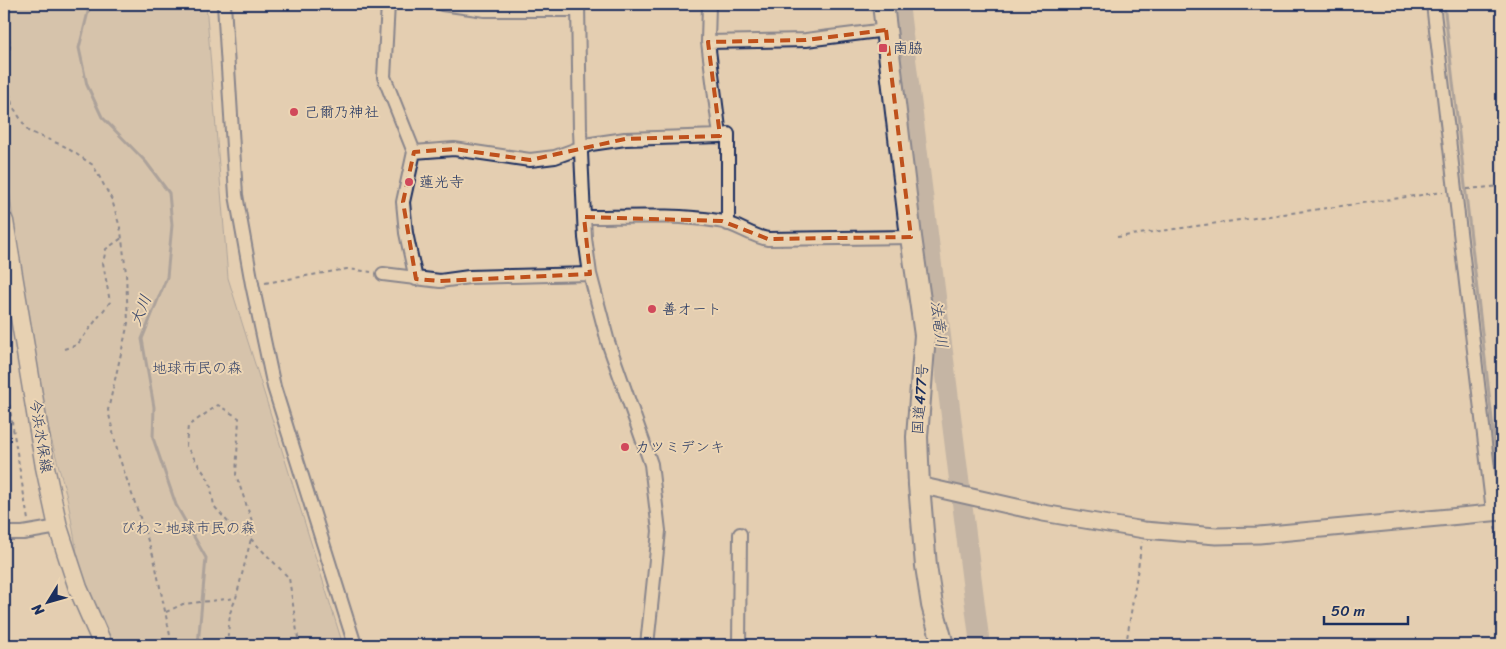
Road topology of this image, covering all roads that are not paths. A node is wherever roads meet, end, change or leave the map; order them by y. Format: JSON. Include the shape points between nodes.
{"nodes":[{"id":1,"x":224,"y":4,"type":"edge"},
{"id":2,"x":388,"y":4,"type":"edge"},
{"id":3,"x":442,"y":4,"type":"edge"},
{"id":4,"x":709,"y":4,"type":"edge"},
{"id":5,"x":883,"y":4,"type":"edge"},
{"id":6,"x":1433,"y":4,"type":"edge"},
{"id":7,"x":578,"y":7,"type":"edge"},
{"id":8,"x":886,"y":30,"type":"junction"},
{"id":9,"x":708,"y":42,"type":"junction"},
{"id":10,"x":720,"y":136,"type":"junction"},
{"id":11,"x":581,"y":149,"type":"junction"},
{"id":12,"x":414,"y":152,"type":"junction"},
{"id":13,"x":584,"y":217,"type":"junction"},
{"id":14,"x":4,"y":221,"type":"edge"},
{"id":15,"x":728,"y":224,"type":"junction"},
{"id":16,"x":911,"y":237,"type":"junction"},
{"id":17,"x":383,"y":274,"type":"road end"},
{"id":18,"x":590,"y":274,"type":"junction"},
{"id":19,"x":416,"y":279,"type":"junction"},
{"id":20,"x":919,"y":485,"type":"junction"},
{"id":21,"x":1498,"y":512,"type":"edge"},
{"id":22,"x":58,"y":527,"type":"junction"},
{"id":23,"x":4,"y":533,"type":"edge"},
{"id":24,"x":740,"y":534,"type":"dead end"},
{"id":25,"x":103,"y":645,"type":"edge"},
{"id":26,"x":354,"y":645,"type":"edge"},
{"id":27,"x":647,"y":645,"type":"edge"},
{"id":28,"x":739,"y":645,"type":"edge"},
{"id":29,"x":943,"y":645,"type":"edge"}],
"edges":[{"from":1,"to":26,"type":"street","via":[[236,195],[252,284],[274,387]]},
{"from":2,"to":12,"type":"street","via":[[384,77]]},
{"from":3,"to":7,"type":"street","via":[[485,10]]},
{"from":4,"to":9,"type":"street"},
{"from":5,"to":8,"type":"highway","name":"国道477号"},
{"from":6,"to":21,"type":"street"},
{"from":7,"to":11,"type":"street"},
{"from":8,"to":9,"type":"street","via":[[806,40]]},
{"from":8,"to":16,"type":"highway","name":"国道477号"},
{"from":9,"to":10,"type":"street"},
{"from":10,"to":11,"type":"street","via":[[625,140],[591,144]]},
{"from":10,"to":15,"type":"street","via":[[728,134]]},
{"from":11,"to":12,"type":"street","via":[[530,160],[454,149]]},
{"from":11,"to":13,"type":"street"},
{"from":12,"to":19,"type":"street","via":[[403,202]]},
{"from":13,"to":15,"type":"street","via":[[697,218]]},
{"from":13,"to":18,"type":"street"},
{"from":14,"to":22,"type":"main road","name":"今浜水保線"},
{"from":15,"to":16,"type":"street","via":[[768,239]]},
{"from":16,"to":20,"type":"highway","name":"国道477号","via":[[925,334],[917,437]]},
{"from":17,"to":19,"type":"street"},
{"from":18,"to":19,"type":"street","via":[[469,276],[440,281]]},
{"from":18,"to":27,"type":"street","via":[[608,342],[651,464],[659,531]]},
{"from":20,"to":21,"type":"street","via":[[1043,513],[1144,530],[1208,536],[1259,535]]},
{"from":20,"to":29,"type":"highway","name":"国道477号","via":[[926,566],[932,606]]},
{"from":22,"to":23,"type":"street"},
{"from":22,"to":25,"type":"main road","name":"今浜水保線","via":[[78,588]]},
{"from":24,"to":28,"type":"street"}]}
